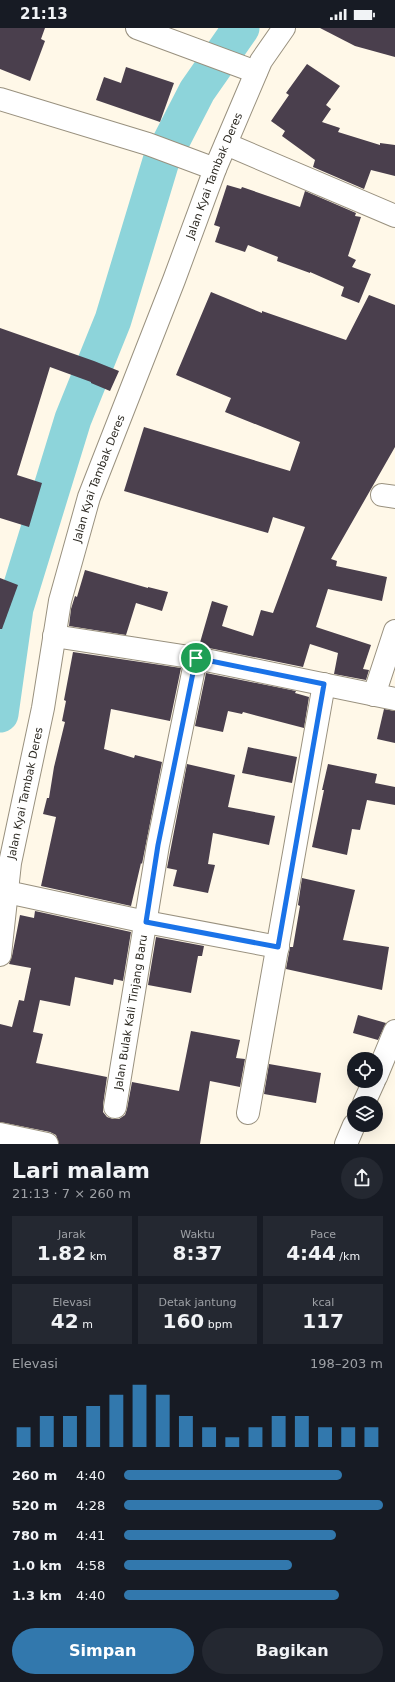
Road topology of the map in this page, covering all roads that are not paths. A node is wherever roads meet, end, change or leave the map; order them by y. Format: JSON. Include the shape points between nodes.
{"nodes":[{"id":1,"x":137,"y":28,"type":"edge"},
{"id":2,"x":284,"y":28,"type":"edge"},
{"id":3,"x":249,"y":69,"type":"junction"},
{"id":4,"x":0,"y":99,"type":"edge"},
{"id":5,"x":226,"y":144,"type":"junction"},
{"id":6,"x":215,"y":169,"type":"junction"},
{"id":7,"x":395,"y":216,"type":"edge"},
{"id":8,"x":395,"y":631,"type":"edge"},
{"id":9,"x":54,"y":636,"type":"junction"},
{"id":10,"x":196,"y":658,"type":"junction"},
{"id":11,"x":324,"y":684,"type":"junction"},
{"id":12,"x":374,"y":695,"type":"junction"},
{"id":13,"x":395,"y":699,"type":"edge"},
{"id":14,"x":7,"y":892,"type":"junction"},
{"id":15,"x":146,"y":922,"type":"junction"},
{"id":16,"x":278,"y":947,"type":"junction"},
{"id":17,"x":0,"y":951,"type":"edge"},
{"id":18,"x":392,"y":1040,"type":"edge"},
{"id":19,"x":383,"y":1061,"type":"edge"},
{"id":20,"x":115,"y":1107,"type":"dead end"},
{"id":21,"x":248,"y":1113,"type":"dead end"},
{"id":22,"x":351,"y":1132,"type":"edge"},
{"id":23,"x":0,"y":1134,"type":"edge"},
{"id":24,"x":47,"y":1144,"type":"edge"},
{"id":25,"x":346,"y":1144,"type":"edge"}],
"edges":[{"from":1,"to":3,"type":"street"},
{"from":2,"to":3,"type":"street","name":"Jalan Kyai Tambak Deres","via":[[261,61]]},
{"from":3,"to":5,"type":"street","name":"Jalan Kyai Tambak Deres"},
{"from":4,"to":6,"type":"street","via":[[166,150]]},
{"from":5,"to":6,"type":"street","name":"Jalan Kyai Tambak Deres"},
{"from":5,"to":7,"type":"street"},
{"from":6,"to":9,"type":"street","name":"Jalan Kyai Tambak Deres","via":[[89,497],[60,601]]},
{"from":8,"to":12,"type":"street"},
{"from":9,"to":10,"type":"street"},
{"from":9,"to":14,"type":"street","name":"Jalan Kyai Tambak Deres","via":[[43,708],[10,863]]},
{"from":10,"to":11,"type":"street"},
{"from":10,"to":15,"type":"street","name":"Jalan Bulak Kali Tinjang Baru","via":[[158,845]]},
{"from":11,"to":12,"type":"street"},
{"from":11,"to":16,"type":"street"},
{"from":12,"to":13,"type":"street"},
{"from":14,"to":15,"type":"street"},
{"from":14,"to":17,"type":"street","name":"Jalan Kyai Tambak Deres"},
{"from":15,"to":16,"type":"street"},
{"from":15,"to":20,"type":"street","name":"Jalan Bulak Kali Tinjang Baru"},
{"from":16,"to":21,"type":"street"},
{"from":18,"to":19,"type":"street"},
{"from":22,"to":25,"type":"street"},
{"from":23,"to":24,"type":"street"}]}
